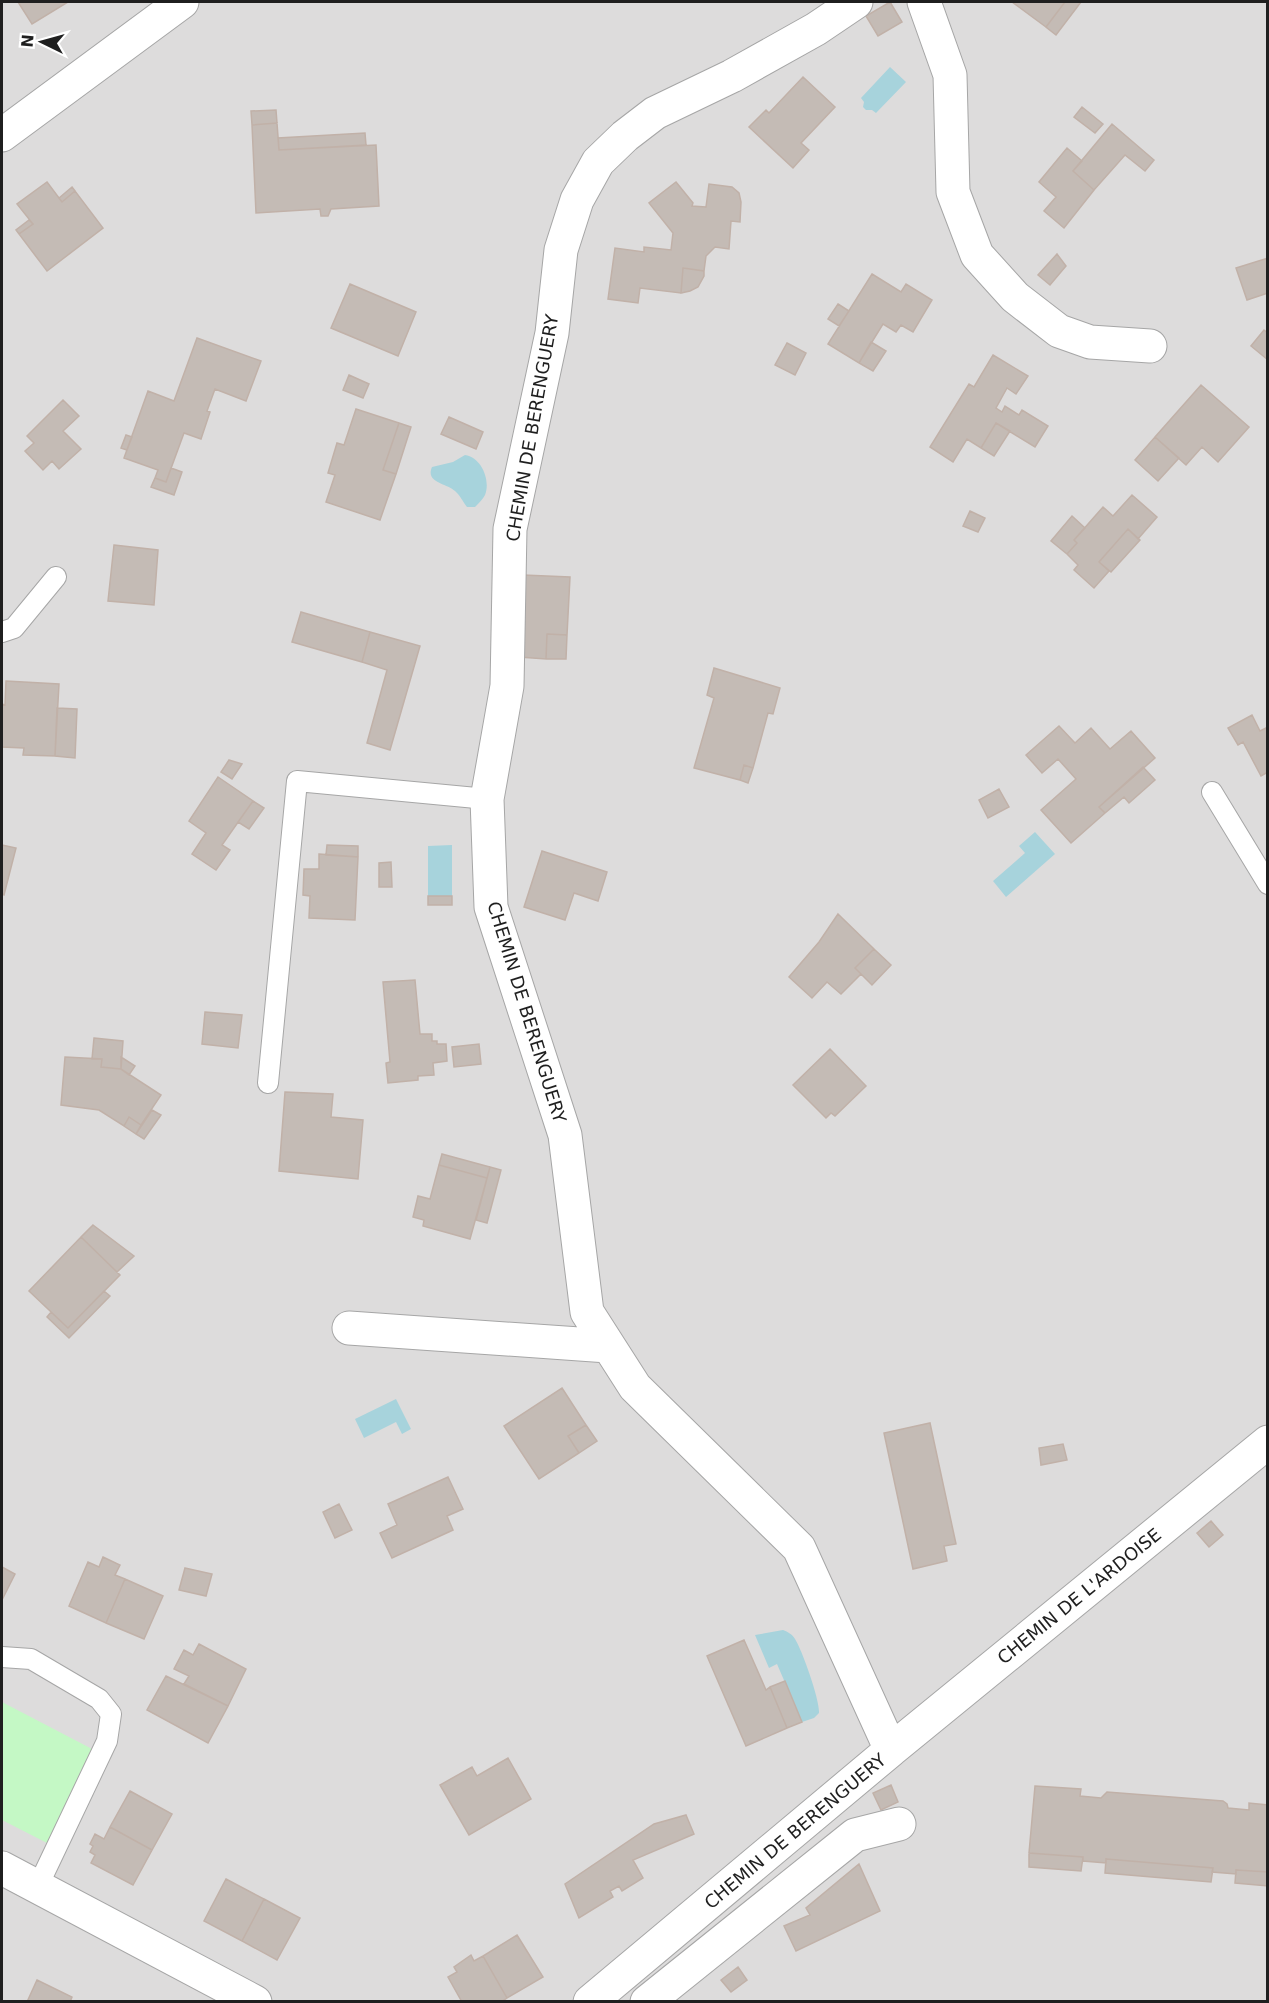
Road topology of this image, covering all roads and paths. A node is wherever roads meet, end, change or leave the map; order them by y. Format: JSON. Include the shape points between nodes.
{"nodes":[{"id":1,"x":182,"y":2,"type":"edge"},
{"id":2,"x":856,"y":2,"type":"edge"},
{"id":3,"x":924,"y":2,"type":"edge"},
{"id":4,"x":2,"y":135,"type":"edge"},
{"id":5,"x":1150,"y":346,"type":"dead end"},
{"id":6,"x":56,"y":578,"type":"dead end"},
{"id":7,"x":2,"y":632,"type":"edge"},
{"id":8,"x":1212,"y":792,"type":"dead end"},
{"id":9,"x":487,"y":799,"type":"junction"},
{"id":10,"x":1268,"y":884,"type":"edge"},
{"id":11,"x":268,"y":1083,"type":"dead end"},
{"id":12,"x":349,"y":1328,"type":"dead end"},
{"id":13,"x":608,"y":1346,"type":"junction"},
{"id":14,"x":1268,"y":1442,"type":"edge"},
{"id":15,"x":2,"y":1657,"type":"edge"},
{"id":16,"x":891,"y":1750,"type":"junction"},
{"id":17,"x":898,"y":1824,"type":"dead end"},
{"id":18,"x":2,"y":1868,"type":"edge"},
{"id":19,"x":38,"y":1886,"type":"junction"},
{"id":20,"x":255,"y":2001,"type":"edge"},
{"id":21,"x":590,"y":2001,"type":"edge"},
{"id":22,"x":647,"y":2001,"type":"edge"}],
"edges":[{"from":1,"to":4,"type":"street"},
{"from":2,"to":9,"type":"street","name":"CHEMIN DE BERENGUERY","via":[[742,71],[655,113],[598,162],[577,200],[561,250],[552,333],[510,529],[507,686]]},
{"from":3,"to":5,"type":"street","via":[[950,75],[953,192],[977,255],[1015,297],[1059,331],[1090,342]]},
{"from":6,"to":7,"type":"lane","via":[[14,628]]},
{"from":8,"to":10,"type":"lane"},
{"from":9,"to":11,"type":"lane","via":[[297,781]]},
{"from":9,"to":13,"type":"street","name":"CHEMIN DE BERENGUERY","via":[[491,907],[565,1135],[587,1312]]},
{"from":12,"to":13,"type":"street"},
{"from":13,"to":16,"type":"street","name":"CHEMIN DE BERENGUERY","via":[[635,1387],[799,1548]]},
{"from":14,"to":16,"type":"street","name":"CHEMIN DE L'ARDOISE"},
{"from":15,"to":19,"type":"lane","via":[[31,1659],[99,1699],[111,1714],[107,1741]]},
{"from":16,"to":21,"type":"street","name":"CHEMIN DE BERENGUERY"},
{"from":17,"to":22,"type":"street","via":[[855,1835]]},
{"from":18,"to":19,"type":"street"},
{"from":19,"to":20,"type":"street"}]}
